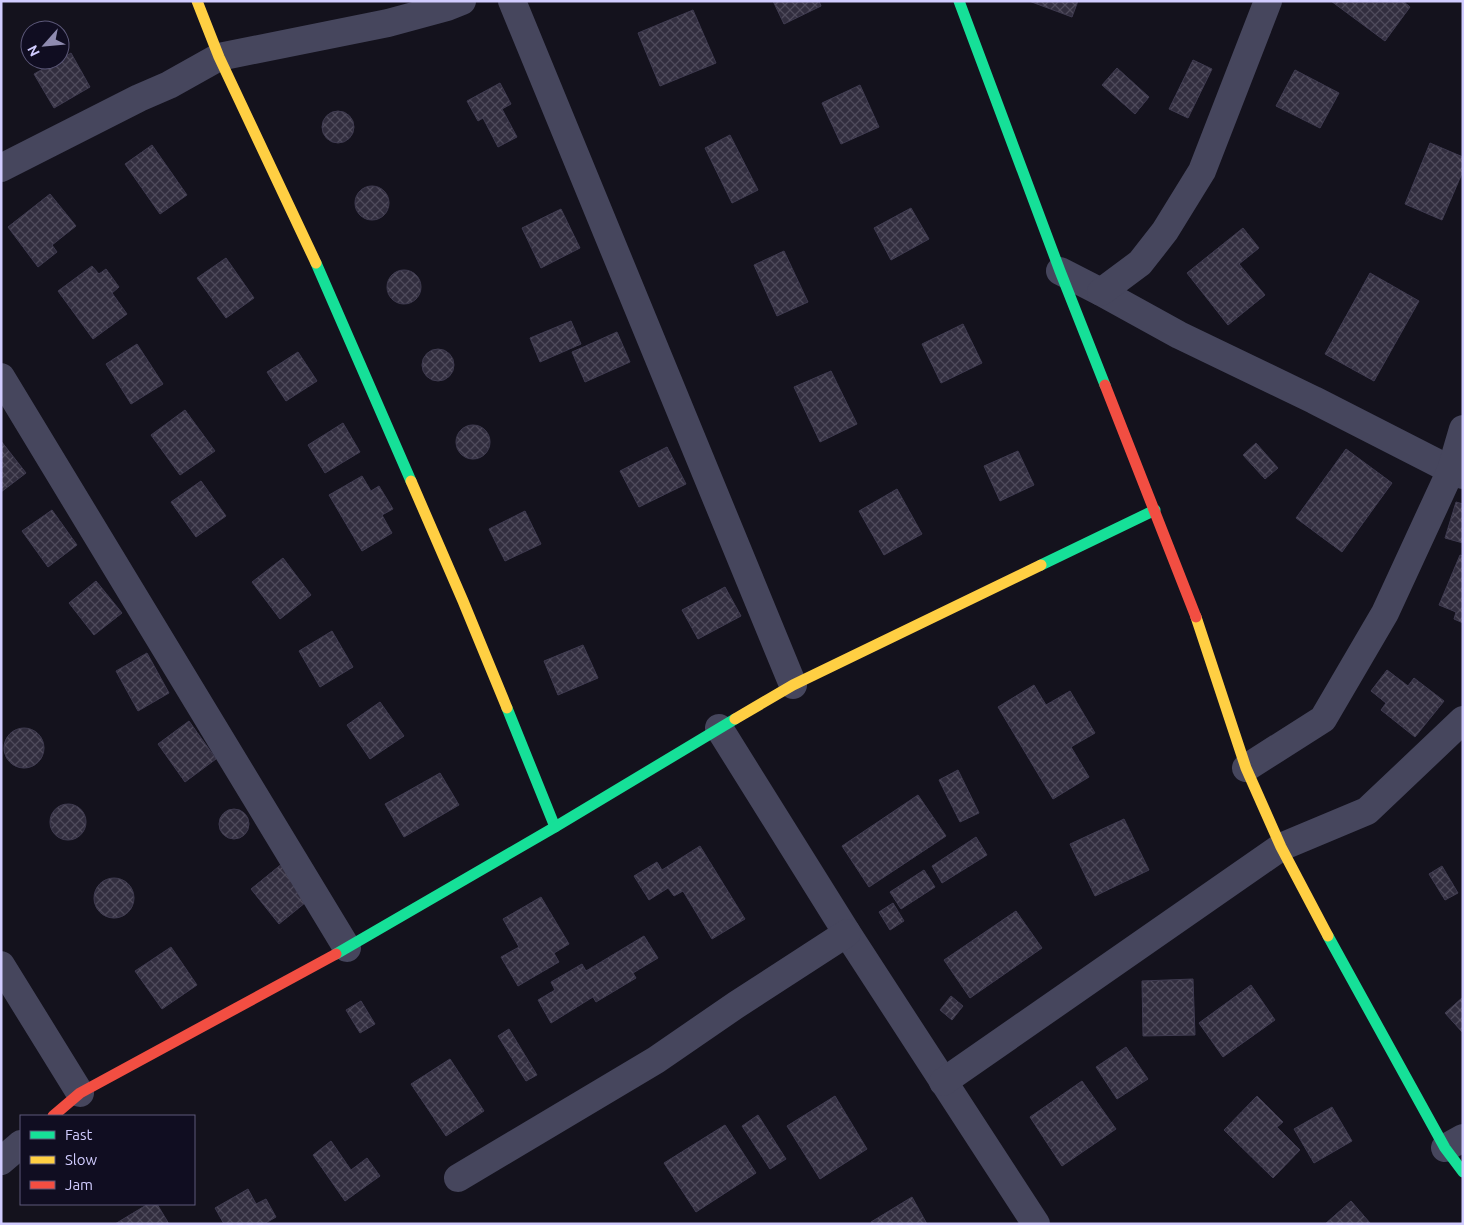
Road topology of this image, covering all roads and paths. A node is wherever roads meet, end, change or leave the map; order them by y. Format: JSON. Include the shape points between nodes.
{"nodes":[{"id":1,"x":197,"y":1,"type":"edge"},
{"id":2,"x":462,"y":1,"type":"edge"},
{"id":3,"x":512,"y":1,"type":"edge"},
{"id":4,"x":959,"y":1,"type":"edge"},
{"id":5,"x":1268,"y":1,"type":"edge"},
{"id":6,"x":219,"y":56,"type":"junction"},
{"id":7,"x":1,"y":168,"type":"edge"},
{"id":8,"x":1060,"y":271,"type":"junction"},
{"id":9,"x":1101,"y":292,"type":"junction"},
{"id":10,"x":1,"y":377,"type":"edge"},
{"id":11,"x":1463,"y":429,"type":"edge"},
{"id":12,"x":1457,"y":473,"type":"edge"},
{"id":13,"x":1155,"y":510,"type":"junction"},
{"id":14,"x":793,"y":685,"type":"junction"},
{"id":15,"x":1463,"y":720,"type":"edge"},
{"id":16,"x":719,"y":728,"type":"junction"},
{"id":17,"x":1246,"y":768,"type":"junction"},
{"id":18,"x":555,"y":828,"type":"junction"},
{"id":19,"x":1281,"y":847,"type":"junction"},
{"id":20,"x":847,"y":934,"type":"junction"},
{"id":21,"x":347,"y":948,"type":"junction"},
{"id":22,"x":1,"y":965,"type":"edge"},
{"id":23,"x":943,"y":1082,"type":"junction"},
{"id":24,"x":80,"y":1093,"type":"junction"},
{"id":25,"x":54,"y":1115,"type":"edge"},
{"id":26,"x":1454,"y":1143,"type":"edge"},
{"id":27,"x":20,"y":1145,"type":"edge"},
{"id":28,"x":1,"y":1161,"type":"edge"},
{"id":29,"x":1463,"y":1172,"type":"edge"},
{"id":30,"x":458,"y":1178,"type":"dead end"},
{"id":31,"x":1036,"y":1224,"type":"edge"}],
"edges":[{"from":1,"to":6,"type":"street"},
{"from":2,"to":6,"type":"street","via":[[388,23]]},
{"from":3,"to":14,"type":"street"},
{"from":4,"to":8,"type":"street"},
{"from":5,"to":9,"type":"street","via":[[1202,171],[1165,232],[1140,263]]},
{"from":6,"to":7,"type":"street","via":[[169,85]]},
{"from":6,"to":18,"type":"street","via":[[345,328],[463,601]]},
{"from":8,"to":9,"type":"street"},
{"from":8,"to":13,"type":"street"},
{"from":9,"to":12,"type":"street","via":[[1180,335]]},
{"from":10,"to":21,"type":"street"},
{"from":11,"to":12,"type":"street"},
{"from":12,"to":17,"type":"street","via":[[1385,613],[1323,718]]},
{"from":13,"to":14,"type":"street"},
{"from":13,"to":17,"type":"street","via":[[1195,614]]},
{"from":14,"to":16,"type":"street"},
{"from":15,"to":19,"type":"street","via":[[1367,811]]},
{"from":16,"to":18,"type":"street"},
{"from":16,"to":20,"type":"street"},
{"from":17,"to":19,"type":"street"},
{"from":18,"to":21,"type":"street"},
{"from":19,"to":23,"type":"street"},
{"from":19,"to":26,"type":"street","via":[[1336,952]]},
{"from":20,"to":23,"type":"street"},
{"from":20,"to":30,"type":"street","via":[[656,1060]]},
{"from":21,"to":24,"type":"street"},
{"from":22,"to":24,"type":"street"},
{"from":23,"to":31,"type":"street"},
{"from":24,"to":25,"type":"street"},
{"from":26,"to":29,"type":"street"},
{"from":27,"to":28,"type":"street"}]}
